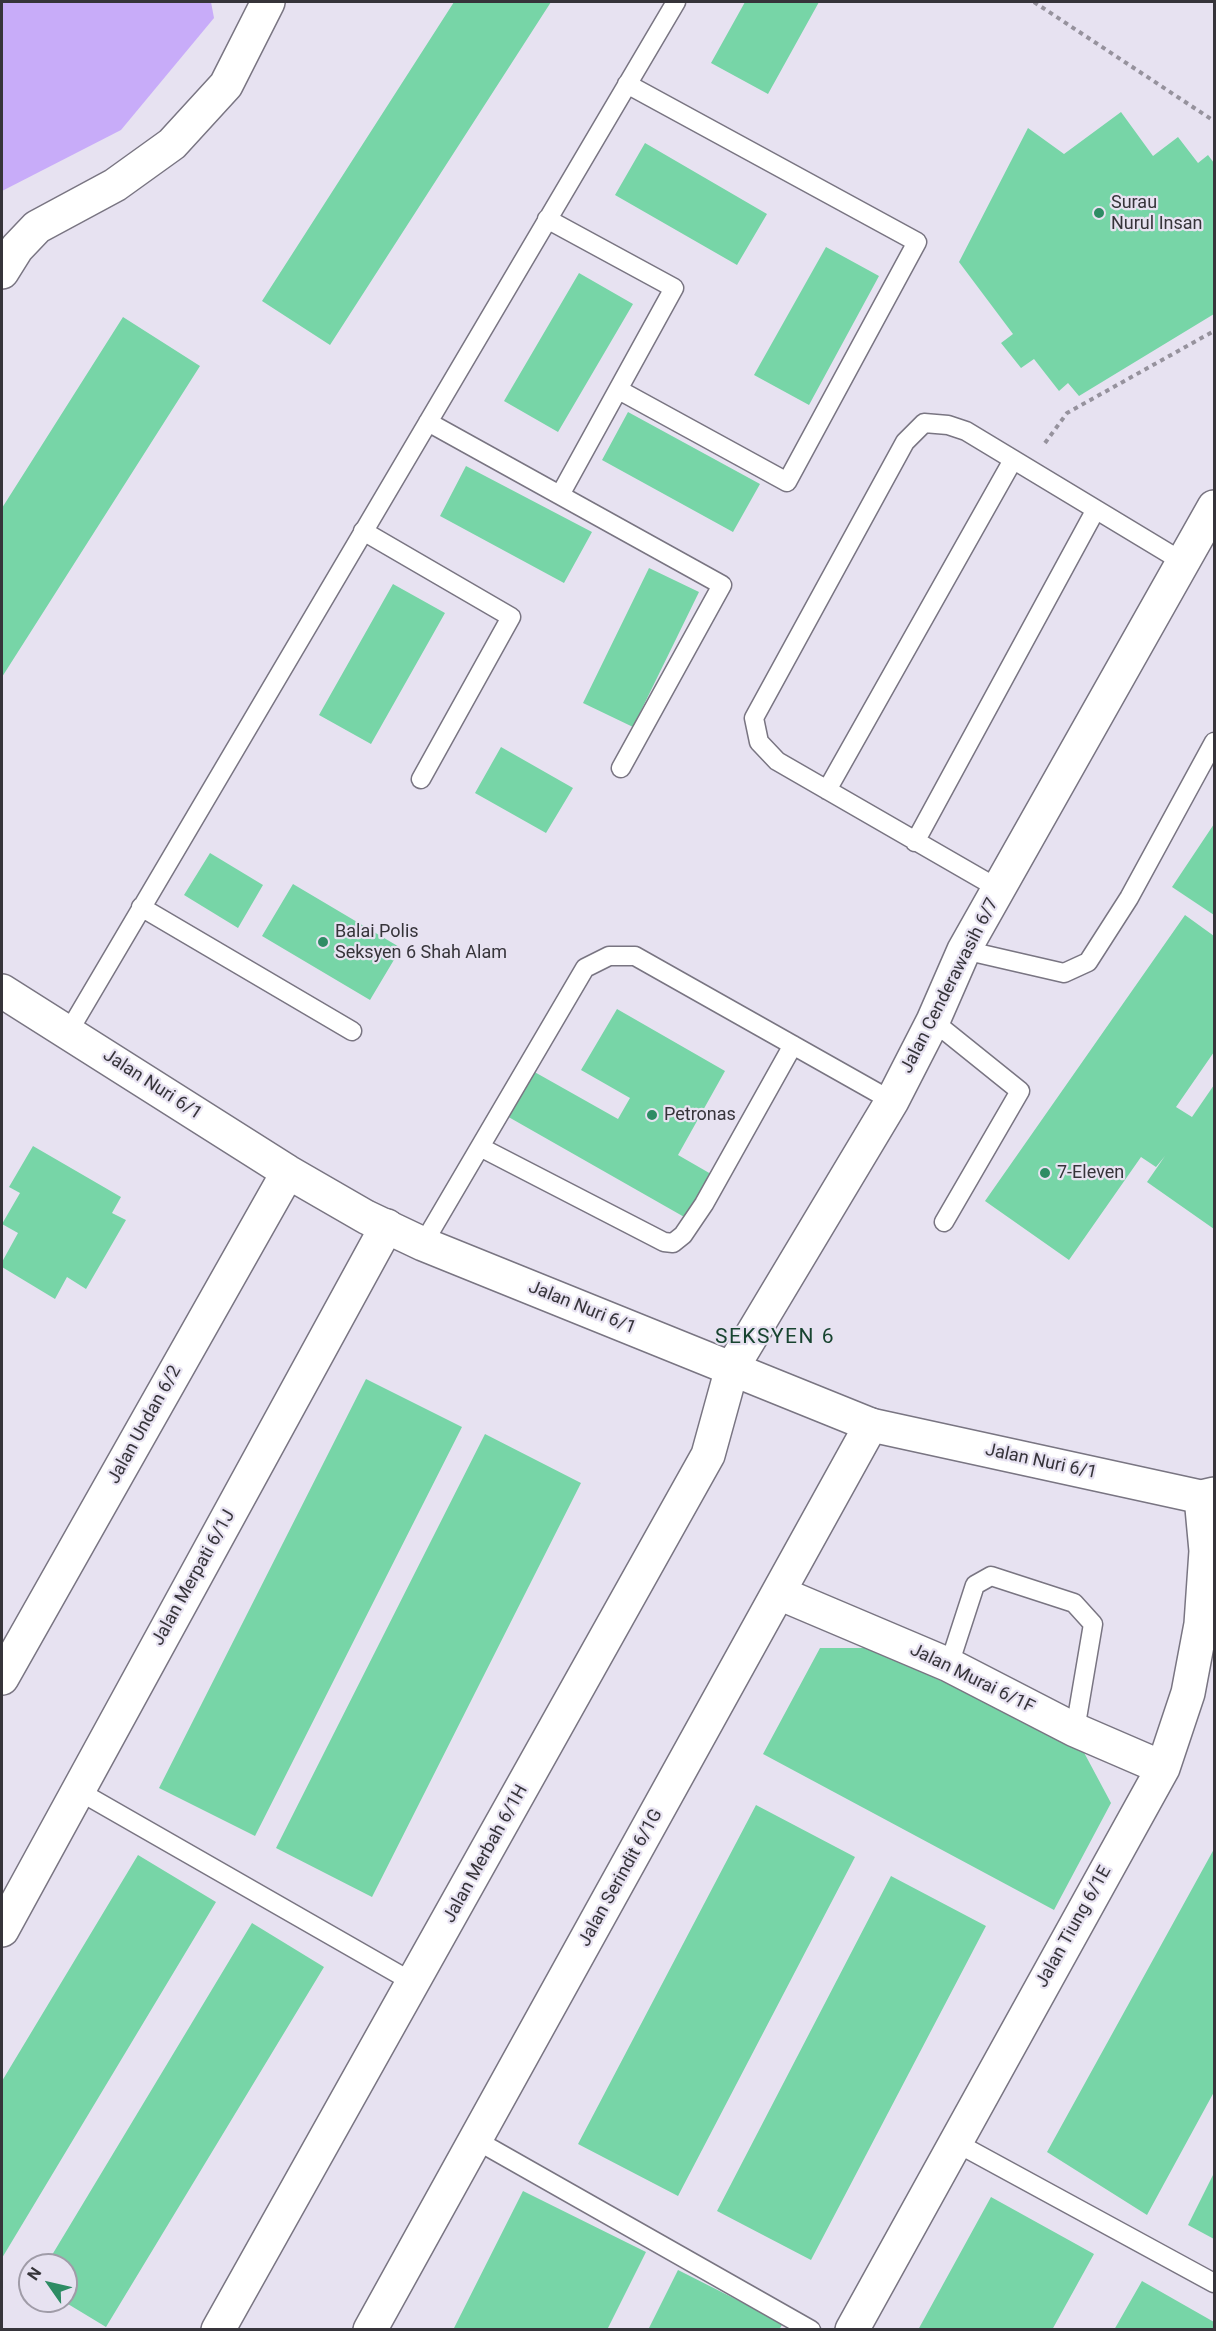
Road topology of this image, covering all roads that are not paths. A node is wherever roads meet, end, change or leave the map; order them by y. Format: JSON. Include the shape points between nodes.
{"nodes":[{"id":1,"x":268,"y":2,"type":"edge"},
{"id":2,"x":676,"y":2,"type":"edge"},
{"id":3,"x":627,"y":84,"type":"junction"},
{"id":4,"x":548,"y":219,"type":"junction"},
{"id":5,"x":2,"y":272,"type":"edge"},
{"id":6,"x":619,"y":390,"type":"junction"},
{"id":7,"x":428,"y":422,"type":"junction"},
{"id":8,"x":1020,"y":464,"type":"junction"},
{"id":9,"x":561,"y":495,"type":"junction"},
{"id":10,"x":1215,"y":507,"type":"edge"},
{"id":11,"x":1095,"y":511,"type":"junction"},
{"id":12,"x":363,"y":531,"type":"junction"},
{"id":13,"x":1184,"y":562,"type":"junction"},
{"id":14,"x":1215,"y":742,"type":"edge"},
{"id":15,"x":621,"y":768,"type":"dead end"},
{"id":16,"x":421,"y":779,"type":"dead end"},
{"id":17,"x":827,"y":790,"type":"junction"},
{"id":18,"x":915,"y":842,"type":"junction"},
{"id":19,"x":999,"y":890,"type":"junction"},
{"id":20,"x":141,"y":907,"type":"junction"},
{"id":21,"x":964,"y":950,"type":"junction"},
{"id":22,"x":2,"y":991,"type":"edge"},
{"id":23,"x":933,"y":1021,"type":"junction"},
{"id":24,"x":352,"y":1030,"type":"dead end"},
{"id":25,"x":69,"y":1031,"type":"junction"},
{"id":26,"x":793,"y":1044,"type":"junction"},
{"id":27,"x":892,"y":1101,"type":"junction"},
{"id":28,"x":480,"y":1147,"type":"junction"},
{"id":29,"x":288,"y":1172,"type":"junction"},
{"id":30,"x":944,"y":1222,"type":"dead end"},
{"id":31,"x":387,"y":1226,"type":"junction"},
{"id":32,"x":423,"y":1244,"type":"junction"},
{"id":33,"x":732,"y":1368,"type":"junction"},
{"id":34,"x":871,"y":1425,"type":"junction"},
{"id":35,"x":1208,"y":1496,"type":"edge"},
{"id":36,"x":779,"y":1593,"type":"junction"},
{"id":37,"x":949,"y":1665,"type":"junction"},
{"id":38,"x":2,"y":1678,"type":"edge"},
{"id":39,"x":1075,"y":1730,"type":"junction"},
{"id":40,"x":1163,"y":1768,"type":"junction"},
{"id":41,"x":77,"y":1790,"type":"junction"},
{"id":42,"x":2,"y":1930,"type":"edge"},
{"id":43,"x":414,"y":1983,"type":"junction"},
{"id":44,"x":476,"y":2140,"type":"junction"},
{"id":45,"x":956,"y":2142,"type":"junction"},
{"id":46,"x":1215,"y":2283,"type":"edge"},
{"id":47,"x":218,"y":2330,"type":"edge"},
{"id":48,"x":370,"y":2330,"type":"edge"},
{"id":49,"x":811,"y":2330,"type":"edge"},
{"id":50,"x":852,"y":2330,"type":"edge"}],
"edges":[{"from":1,"to":5,"type":"street","via":[[226,84],[172,144],[115,185],[37,227]]},
{"from":2,"to":3,"type":"lane"},
{"from":3,"to":4,"type":"lane"},
{"from":3,"to":6,"type":"lane","via":[[916,242],[787,482]]},
{"from":4,"to":6,"type":"lane","via":[[674,288]]},
{"from":4,"to":7,"type":"lane"},
{"from":6,"to":9,"type":"lane"},
{"from":7,"to":9,"type":"lane"},
{"from":7,"to":12,"type":"lane"},
{"from":8,"to":11,"type":"lane"},
{"from":8,"to":17,"type":"lane"},
{"from":8,"to":17,"type":"lane","via":[[966,430],[948,425],[924,423],[905,441],[754,717],[759,742],[777,761]]},
{"from":9,"to":15,"type":"lane","via":[[722,585]]},
{"from":10,"to":13,"type":"street","name":"Jalan Cenderawasih 6/7"},
{"from":11,"to":13,"type":"lane"},
{"from":11,"to":18,"type":"lane"},
{"from":12,"to":16,"type":"lane","via":[[511,617]]},
{"from":12,"to":20,"type":"lane"},
{"from":13,"to":19,"type":"street","name":"Jalan Cenderawasih 6/7"},
{"from":14,"to":21,"type":"lane","via":[[1129,898],[1088,962],[1064,973]]},
{"from":17,"to":18,"type":"lane"},
{"from":18,"to":19,"type":"lane"},
{"from":19,"to":21,"type":"street","name":"Jalan Cenderawasih 6/7"},
{"from":20,"to":24,"type":"lane"},
{"from":20,"to":25,"type":"lane"},
{"from":21,"to":23,"type":"street","name":"Jalan Cenderawasih 6/7"},
{"from":22,"to":25,"type":"street","name":"Jalan Nuri 6/1"},
{"from":23,"to":27,"type":"street","name":"Jalan Cenderawasih 6/7"},
{"from":23,"to":30,"type":"lane","via":[[1020,1091]]},
{"from":25,"to":29,"type":"street","name":"Jalan Nuri 6/1"},
{"from":26,"to":27,"type":"lane"},
{"from":26,"to":28,"type":"lane","via":[[635,956],[609,956],[585,968]]},
{"from":26,"to":28,"type":"lane","via":[[704,1204],[673,1243],[664,1242]]},
{"from":27,"to":33,"type":"street","name":"Jalan Cenderawasih 6/7"},
{"from":28,"to":32,"type":"lane"},
{"from":29,"to":31,"type":"street","name":"Jalan Nuri 6/1"},
{"from":29,"to":38,"type":"street","name":"Jalan Undan 6/2"},
{"from":31,"to":32,"type":"street","name":"Jalan Nuri 6/1"},
{"from":31,"to":41,"type":"street","name":"Jalan Merpati 6/1J"},
{"from":32,"to":33,"type":"street","name":"Jalan Nuri 6/1"},
{"from":33,"to":34,"type":"street","name":"Jalan Nuri 6/1"},
{"from":33,"to":43,"type":"street","name":"Jalan Merbah 6/1H","via":[[708,1455]]},
{"from":34,"to":35,"type":"street","name":"Jalan Nuri 6/1"},
{"from":34,"to":36,"type":"street","name":"Jalan Serindit 6/1G"},
{"from":35,"to":40,"type":"street","name":"Jalan Tiung 6/1E","via":[[1201,1624],[1188,1693]]},
{"from":36,"to":37,"type":"street","name":"Jalan Murai 6/1F"},
{"from":36,"to":44,"type":"street","name":"Jalan Serindit 6/1G"},
{"from":37,"to":39,"type":"street","name":"Jalan Murai 6/1F"},
{"from":37,"to":39,"type":"lane","via":[[975,1586],[991,1576],[1074,1603],[1093,1624]]},
{"from":39,"to":40,"type":"street","name":"Jalan Murai 6/1F"},
{"from":40,"to":45,"type":"street","name":"Jalan Tiung 6/1E"},
{"from":41,"to":42,"type":"street","name":"Jalan Merpati 6/1J"},
{"from":41,"to":43,"type":"lane"},
{"from":43,"to":47,"type":"street","name":"Jalan Merbah 6/1H"},
{"from":44,"to":48,"type":"street","name":"Jalan Serindit 6/1G"},
{"from":44,"to":49,"type":"lane"},
{"from":45,"to":46,"type":"lane"},
{"from":45,"to":50,"type":"street","name":"Jalan Tiung 6/1E"}]}
